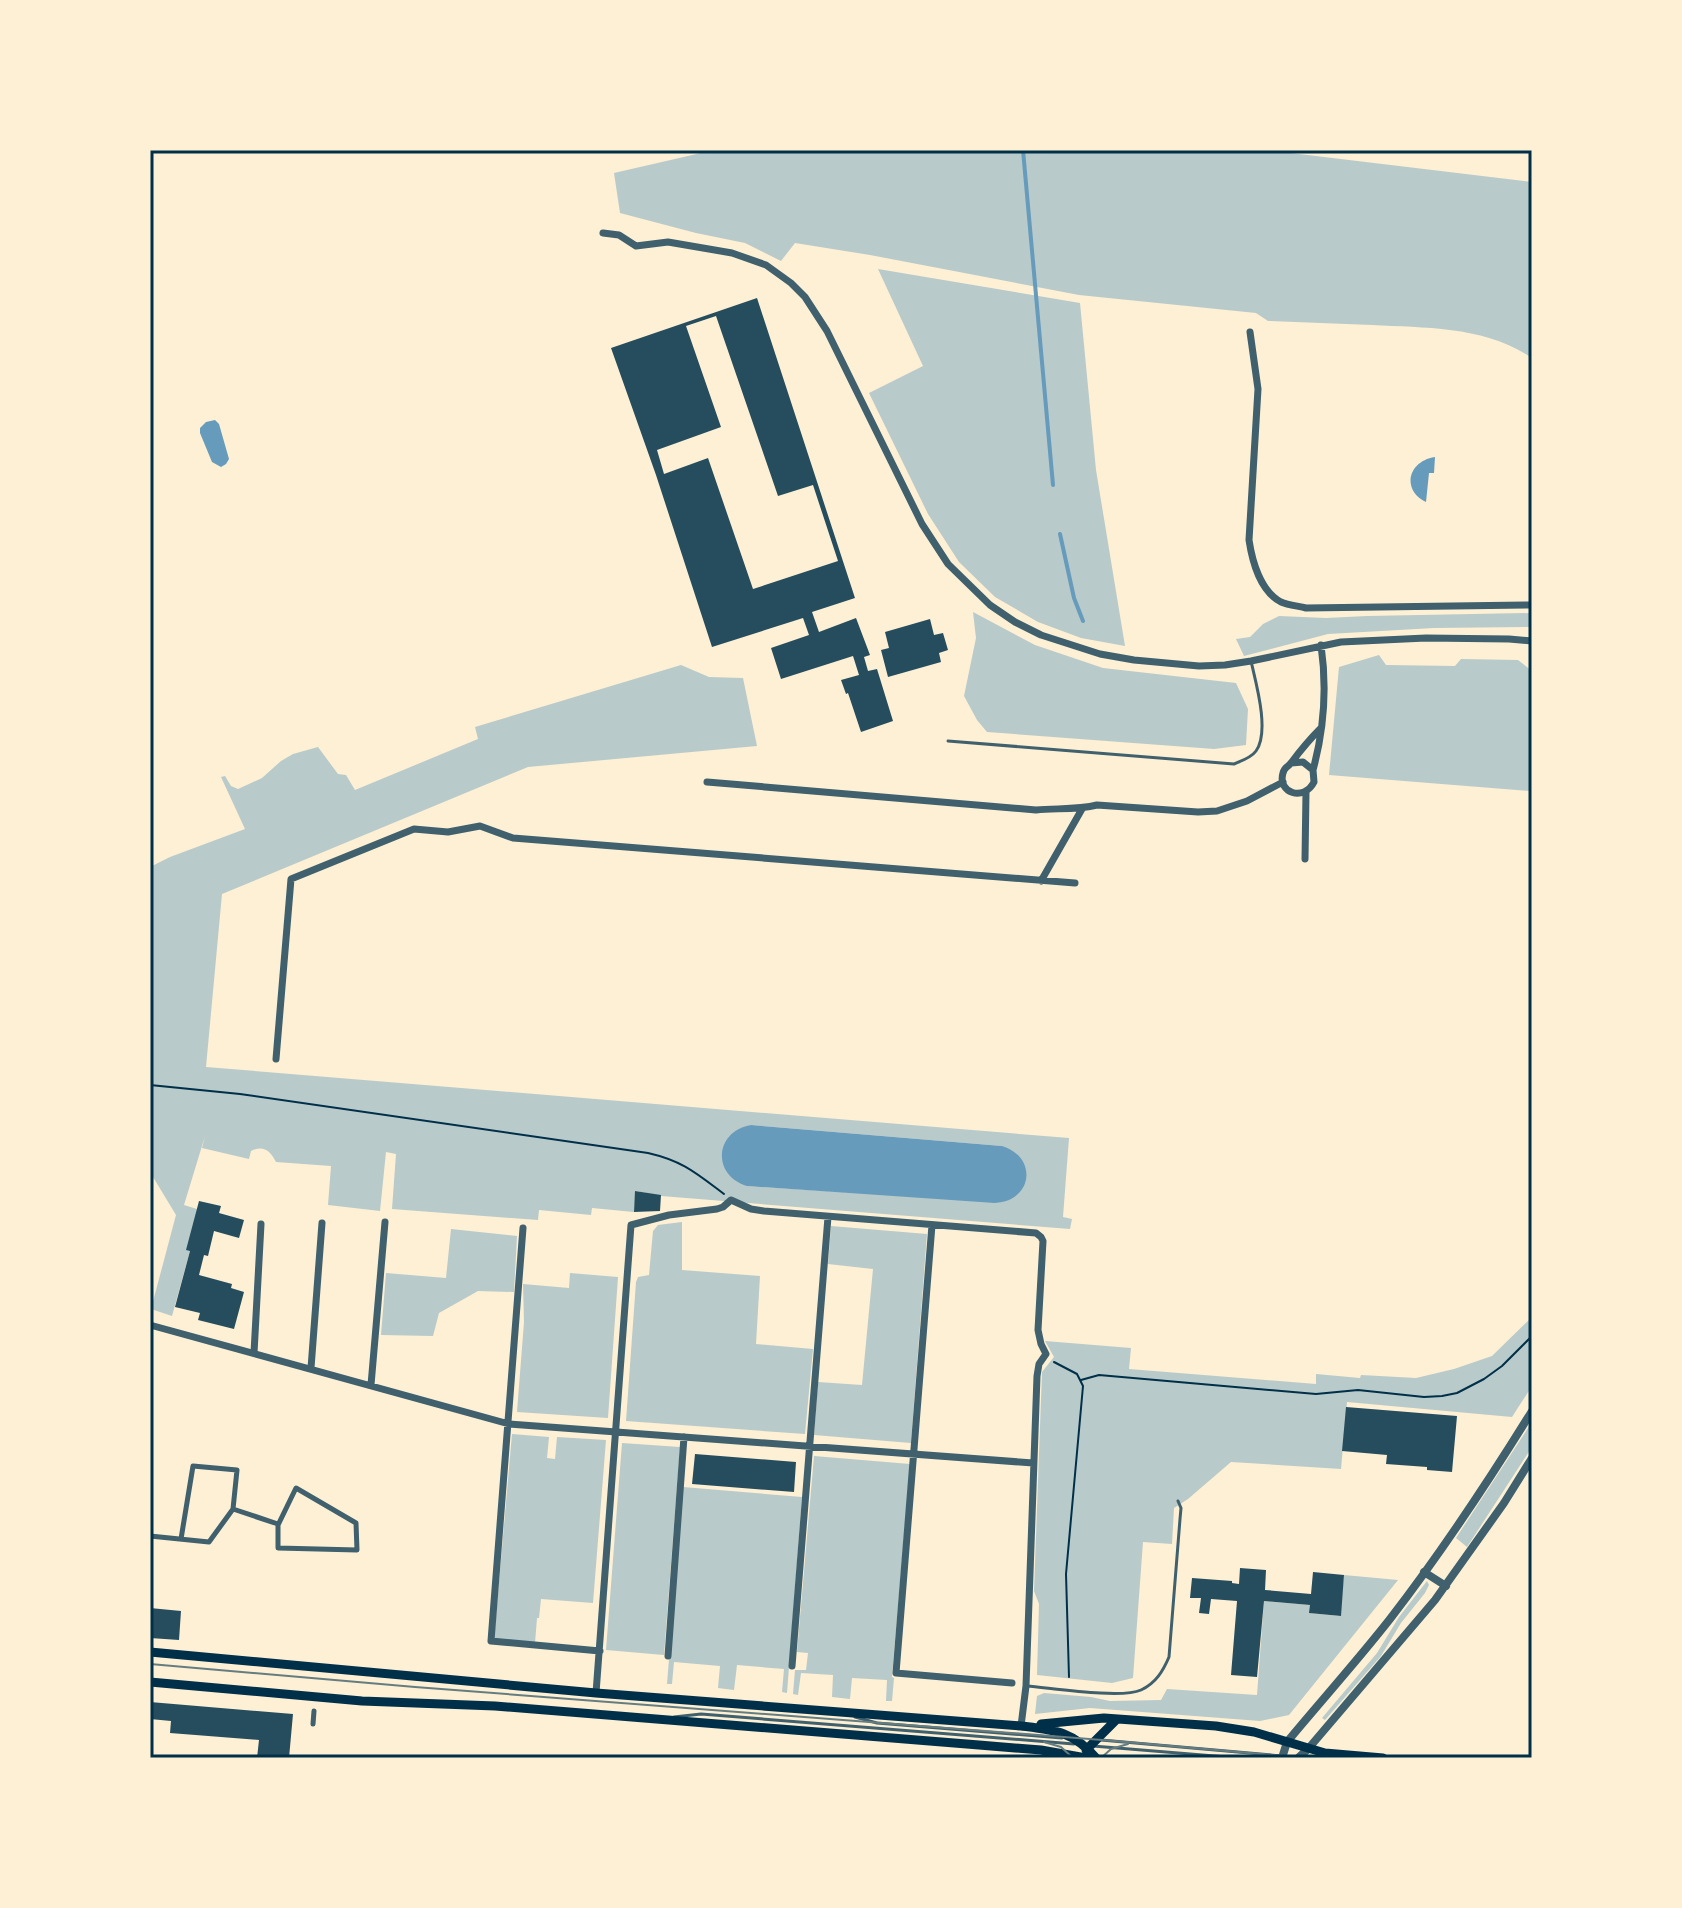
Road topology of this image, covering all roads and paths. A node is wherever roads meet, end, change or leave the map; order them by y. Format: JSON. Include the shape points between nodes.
{"nodes":[{"id":1,"x":603,"y":233,"type":"dead end"},
{"id":2,"x":1250,"y":332,"type":"dead end"},
{"id":3,"x":1532,"y":605,"type":"edge"},
{"id":4,"x":1532,"y":641,"type":"edge"},
{"id":5,"x":1321,"y":645,"type":"junction"},
{"id":6,"x":1251,"y":661,"type":"junction"},
{"id":7,"x":1320,"y":729,"type":"junction"},
{"id":8,"x":948,"y":741,"type":"dead end"},
{"id":9,"x":1291,"y":763,"type":"junction"},
{"id":10,"x":1313,"y":770,"type":"junction"},
{"id":11,"x":707,"y":782,"type":"dead end"},
{"id":12,"x":1283,"y":782,"type":"junction"},
{"id":13,"x":1306,"y":792,"type":"junction"},
{"id":14,"x":1082,"y":809,"type":"junction"},
{"id":15,"x":1305,"y":859,"type":"dead end"},
{"id":16,"x":1041,"y":881,"type":"junction"},
{"id":17,"x":1075,"y":883,"type":"dead end"},
{"id":18,"x":276,"y":1059,"type":"dead end"},
{"id":19,"x":150,"y":1085,"type":"edge"},
{"id":20,"x":729,"y":1198,"type":"junction"},
{"id":21,"x":828,"y":1217,"type":"junction"},
{"id":22,"x":385,"y":1222,"type":"dead end"},
{"id":23,"x":322,"y":1223,"type":"dead end"},
{"id":24,"x":261,"y":1224,"type":"dead end"},
{"id":25,"x":932,"y":1225,"type":"junction"},
{"id":26,"x":523,"y":1228,"type":"dead end"},
{"id":27,"x":150,"y":1325,"type":"edge"},
{"id":28,"x":1532,"y":1336,"type":"edge"},
{"id":29,"x":254,"y":1353,"type":"junction"},
{"id":30,"x":1046,"y":1354,"type":"junction"},
{"id":31,"x":311,"y":1368,"type":"junction"},
{"id":32,"x":1081,"y":1380,"type":"junction"},
{"id":33,"x":371,"y":1385,"type":"junction"},
{"id":34,"x":1532,"y":1411,"type":"edge"},
{"id":35,"x":509,"y":1424,"type":"junction"},
{"id":36,"x":616,"y":1432,"type":"junction"},
{"id":37,"x":684,"y":1437,"type":"junction"},
{"id":38,"x":809,"y":1446,"type":"junction"},
{"id":39,"x":914,"y":1453,"type":"junction"},
{"id":40,"x":1532,"y":1458,"type":"edge"},
{"id":41,"x":1033,"y":1463,"type":"junction"},
{"id":42,"x":1178,"y":1501,"type":"dead end"},
{"id":43,"x":233,"y":1509,"type":"junction"},
{"id":44,"x":278,"y":1525,"type":"junction"},
{"id":45,"x":150,"y":1536,"type":"edge"},
{"id":46,"x":181,"y":1539,"type":"junction"},
{"id":47,"x":1424,"y":1572,"type":"junction"},
{"id":48,"x":1446,"y":1586,"type":"junction"},
{"id":49,"x":600,"y":1651,"type":"junction"},
{"id":50,"x":150,"y":1652,"type":"edge"},
{"id":51,"x":668,"y":1656,"type":"dead end"},
{"id":52,"x":792,"y":1666,"type":"dead end"},
{"id":53,"x":1069,"y":1677,"type":"dead end"},
{"id":54,"x":150,"y":1682,"type":"edge"},
{"id":55,"x":1012,"y":1683,"type":"dead end"},
{"id":56,"x":1026,"y":1686,"type":"junction"},
{"id":57,"x":596,"y":1693,"type":"junction"},
{"id":58,"x":314,"y":1711,"type":"dead end"},
{"id":59,"x":831,"y":1711,"type":"junction"},
{"id":60,"x":1117,"y":1719,"type":"junction"},
{"id":61,"x":313,"y":1724,"type":"dead end"},
{"id":62,"x":1021,"y":1726,"type":"junction"},
{"id":63,"x":1287,"y":1742,"type":"junction"},
{"id":64,"x":1085,"y":1749,"type":"edge"},
{"id":65,"x":1306,"y":1753,"type":"edge"},
{"id":66,"x":1282,"y":1757,"type":"edge"},
{"id":67,"x":1096,"y":1758,"type":"edge"},
{"id":68,"x":1239,"y":1758,"type":"edge"},
{"id":69,"x":1298,"y":1758,"type":"edge"},
{"id":70,"x":1383,"y":1758,"type":"edge"}],
"edges":[{"from":1,"to":6,"type":"street","via":[[619,235],[636,246],[668,242],[732,253],[766,265],[791,283],[827,331],[922,524],[948,564],[1015,622],[1100,654],[1134,660],[1199,666]]},
{"from":2,"to":3,"type":"street","via":[[1258,389],[1249,540],[1266,589],[1280,601],[1306,608]]},
{"from":4,"to":5,"type":"street","via":[[1397,639]]},
{"from":5,"to":6,"type":"street"},
{"from":5,"to":7,"type":"street","via":[[1325,671]]},
{"from":6,"to":8,"type":"lane","via":[[1262,738],[1256,752],[1234,764]]},
{"from":7,"to":9,"type":"street"},
{"from":7,"to":10,"type":"street"},
{"from":9,"to":10,"type":"street","via":[[1303,762]]},
{"from":9,"to":12,"type":"street"},
{"from":10,"to":13,"type":"street","via":[[1314,782]]},
{"from":11,"to":14,"type":"street","via":[[1036,810]]},
{"from":12,"to":13,"type":"street","via":[[1292,793]]},
{"from":12,"to":14,"type":"street","via":[[1217,811],[1097,805]]},
{"from":13,"to":15,"type":"street"},
{"from":14,"to":16,"type":"street"},
{"from":16,"to":17,"type":"street"},
{"from":16,"to":18,"type":"street","via":[[513,838],[480,826],[448,832],[414,829],[291,879]]},
{"from":19,"to":20,"type":"path","via":[[253,1095],[648,1153],[691,1168]]},
{"from":20,"to":21,"type":"street","via":[[751,1209]]},
{"from":20,"to":36,"type":"street","via":[[717,1209],[631,1225]]},
{"from":21,"to":25,"type":"street"},
{"from":21,"to":38,"type":"street"},
{"from":22,"to":33,"type":"street"},
{"from":23,"to":31,"type":"street"},
{"from":24,"to":29,"type":"street"},
{"from":25,"to":30,"type":"street","via":[[1041,1237],[1038,1330]]},
{"from":25,"to":39,"type":"street"},
{"from":26,"to":35,"type":"street"},
{"from":27,"to":29,"type":"street"},
{"from":28,"to":32,"type":"path","via":[[1484,1379],[1442,1396],[1358,1390],[1316,1394],[1099,1375]]},
{"from":29,"to":31,"type":"street"},
{"from":30,"to":32,"type":"path"},
{"from":30,"to":41,"type":"street","via":[[1037,1369]]},
{"from":31,"to":33,"type":"street"},
{"from":32,"to":53,"type":"path","via":[[1066,1574]]},
{"from":33,"to":35,"type":"street"},
{"from":34,"to":47,"type":"street"},
{"from":35,"to":36,"type":"street"},
{"from":35,"to":49,"type":"street","via":[[491,1641]]},
{"from":36,"to":37,"type":"street"},
{"from":36,"to":49,"type":"street"},
{"from":37,"to":38,"type":"street"},
{"from":37,"to":51,"type":"street"},
{"from":38,"to":39,"type":"street"},
{"from":38,"to":52,"type":"street"},
{"from":39,"to":41,"type":"street"},
{"from":39,"to":55,"type":"street","via":[[896,1673]]},
{"from":40,"to":48,"type":"street"},
{"from":41,"to":56,"type":"street"},
{"from":42,"to":56,"type":"lane","via":[[1169,1657],[1163,1671],[1138,1692],[1122,1694]]},
{"from":43,"to":44,"type":"street"},
{"from":43,"to":46,"type":"street","via":[[209,1542]]},
{"from":43,"to":46,"type":"street","via":[[237,1470],[193,1466]]},
{"from":44,"to":44,"type":"street","via":[[278,1548],[357,1550],[356,1523],[296,1488]]},
{"from":45,"to":46,"type":"street"},
{"from":47,"to":48,"type":"street"},
{"from":47,"to":63,"type":"street"},
{"from":48,"to":65,"type":"street"},
{"from":49,"to":57,"type":"street"},
{"from":50,"to":57,"type":"main road"},
{"from":54,"to":64,"type":"main road","via":[[1041,1750]]},
{"from":56,"to":62,"type":"street"},
{"from":57,"to":59,"type":"main road"},
{"from":58,"to":61,"type":"street"},
{"from":59,"to":62,"type":"main road"},
{"from":59,"to":64,"type":"lane","via":[[877,1723]]},
{"from":60,"to":62,"type":"main road"},
{"from":60,"to":63,"type":"main road","via":[[1216,1726]]},
{"from":60,"to":64,"type":"main road"},
{"from":62,"to":64,"type":"main road","via":[[1056,1730]]},
{"from":63,"to":65,"type":"main road"},
{"from":63,"to":66,"type":"street"},
{"from":64,"to":66,"type":"lane"},
{"from":64,"to":67,"type":"main road"},
{"from":64,"to":68,"type":"lane"},
{"from":65,"to":69,"type":"street"},
{"from":65,"to":70,"type":"main road"},
{"from":66,"to":69,"type":"lane"}]}
